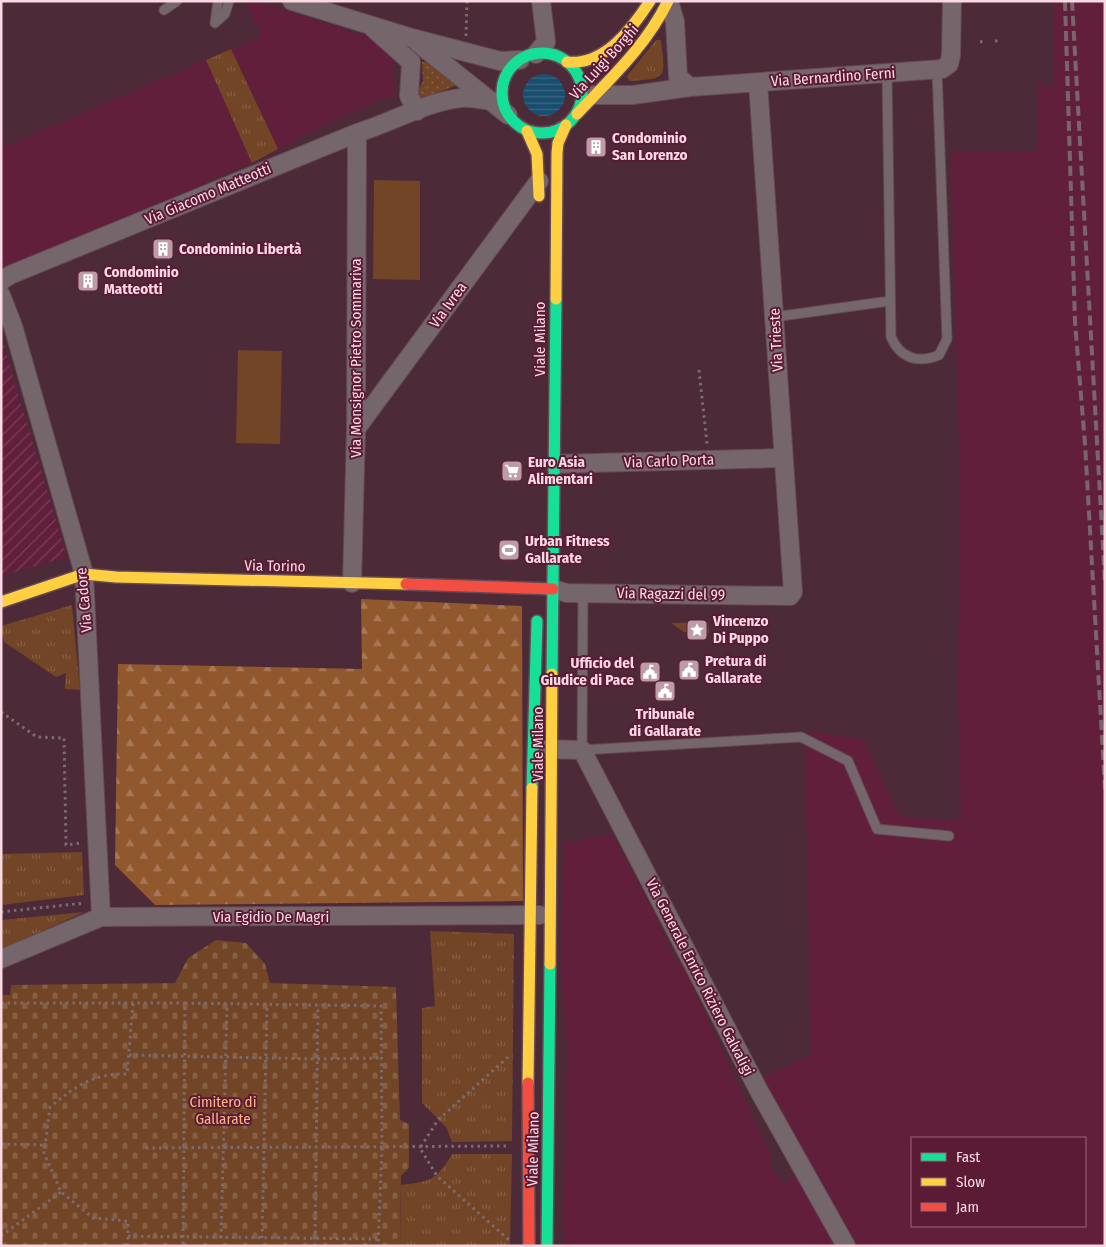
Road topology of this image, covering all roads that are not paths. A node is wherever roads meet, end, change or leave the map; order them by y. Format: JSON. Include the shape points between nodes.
{"nodes":[{"id":1,"x":167,"y":1,"type":"edge"},
{"id":2,"x":177,"y":1,"type":"edge"},
{"id":3,"x":218,"y":1,"type":"edge"},
{"id":4,"x":229,"y":1,"type":"edge"},
{"id":5,"x":292,"y":1,"type":"edge"},
{"id":6,"x":541,"y":1,"type":"edge"},
{"id":7,"x":650,"y":1,"type":"edge"},
{"id":8,"x":668,"y":1,"type":"edge"},
{"id":9,"x":952,"y":1,"type":"edge"},
{"id":10,"x":368,"y":25,"type":"junction"},
{"id":11,"x":412,"y":38,"type":"junction"},
{"id":12,"x":536,"y":54,"type":"junction"},
{"id":13,"x":520,"y":60,"type":"junction"},
{"id":14,"x":567,"y":62,"type":"junction"},
{"id":15,"x":937,"y":70,"type":"junction"},
{"id":16,"x":887,"y":74,"type":"junction"},
{"id":17,"x":758,"y":83,"type":"junction"},
{"id":18,"x":690,"y":88,"type":"junction"},
{"id":19,"x":594,"y":95,"type":"junction"},
{"id":20,"x":492,"y":101,"type":"junction"},
{"id":21,"x":417,"y":111,"type":"junction"},
{"id":22,"x":508,"y":115,"type":"junction"},
{"id":23,"x":575,"y":116,"type":"junction"},
{"id":24,"x":566,"y":125,"type":"junction"},
{"id":25,"x":527,"y":131,"type":"junction"},
{"id":26,"x":357,"y":133,"type":"junction"},
{"id":27,"x":539,"y":181,"type":"junction"},
{"id":28,"x":539,"y":210,"type":"dead end"},
{"id":29,"x":1,"y":281,"type":"edge"},
{"id":30,"x":1,"y":295,"type":"edge"},
{"id":31,"x":890,"y":300,"type":"junction"},
{"id":32,"x":774,"y":317,"type":"junction"},
{"id":33,"x":356,"y":429,"type":"junction"},
{"id":34,"x":782,"y":458,"type":"junction"},
{"id":35,"x":555,"y":464,"type":"junction"},
{"id":36,"x":84,"y":574,"type":"junction"},
{"id":37,"x":352,"y":582,"type":"junction"},
{"id":38,"x":543,"y":586,"type":"junction"},
{"id":39,"x":583,"y":593,"type":"junction"},
{"id":40,"x":790,"y":596,"type":"joint"},
{"id":41,"x":1,"y":602,"type":"edge"},
{"id":42,"x":532,"y":749,"type":"junction"},
{"id":43,"x":553,"y":750,"type":"junction"},
{"id":44,"x":582,"y":750,"type":"junction"},
{"id":45,"x":949,"y":836,"type":"dead end"},
{"id":46,"x":100,"y":909,"type":"junction"},
{"id":47,"x":528,"y":915,"type":"junction"},
{"id":48,"x":550,"y":915,"type":"junction"},
{"id":49,"x":1,"y":959,"type":"edge"},
{"id":50,"x":528,"y":1224,"type":"junction"},
{"id":51,"x":547,"y":1224,"type":"junction"},
{"id":52,"x":529,"y":1245,"type":"edge"},
{"id":53,"x":547,"y":1246,"type":"edge"},
{"id":54,"x":846,"y":1246,"type":"edge"}],
"edges":[{"from":1,"to":2,"type":"lane","via":[[164,10]]},
{"from":3,"to":4,"type":"lane","via":[[215,23],[225,14]]},
{"from":5,"to":10,"type":"street"},
{"from":6,"to":12,"type":"street","via":[[546,42]]},
{"from":7,"to":14,"type":"street","name":"Via Luigi Borghi","via":[[637,20],[598,58],[581,64]]},
{"from":8,"to":18,"type":"street","via":[[674,22],[678,77]]},
{"from":8,"to":19,"type":"street","name":"Via Luigi Borghi","via":[[647,39]]},
{"from":9,"to":15,"type":"street","via":[[953,40],[949,64]]},
{"from":10,"to":11,"type":"street"},
{"from":10,"to":21,"type":"street","via":[[411,62],[409,96]]},
{"from":11,"to":13,"type":"street","via":[[500,61]]},
{"from":11,"to":20,"type":"street"},
{"from":12,"to":13,"type":"street"},
{"from":12,"to":14,"type":"street","via":[[554,55]]},
{"from":13,"to":22,"type":"street","via":[[509,70],[503,83],[502,101]]},
{"from":14,"to":23,"type":"street","via":[[577,73],[582,88]]},
{"from":15,"to":16,"type":"street","name":"Via Bernardino Ferni"},
{"from":15,"to":31,"type":"lane","via":[[946,331],[939,354],[916,358],[897,349],[891,337]]},
{"from":16,"to":17,"type":"street","name":"Via Bernardino Ferni"},
{"from":16,"to":31,"type":"lane"},
{"from":17,"to":18,"type":"street","name":"Via Bernardino Ferni"},
{"from":17,"to":32,"type":"street","name":"Via Trieste"},
{"from":18,"to":19,"type":"street","name":"Via Bernardino Ferni","via":[[633,95]]},
{"from":19,"to":23,"type":"street","name":"Via Luigi Borghi"},
{"from":20,"to":21,"type":"street","name":"Via Giacomo Matteotti","via":[[463,98]]},
{"from":20,"to":22,"type":"street"},
{"from":21,"to":26,"type":"street","name":"Via Giacomo Matteotti"},
{"from":22,"to":25,"type":"street"},
{"from":23,"to":24,"type":"street"},
{"from":24,"to":25,"type":"street","via":[[546,133]]},
{"from":24,"to":35,"type":"street","name":"Viale Milano","via":[[557,153]]},
{"from":25,"to":27,"type":"street","via":[[538,154]]},
{"from":26,"to":29,"type":"street","name":"Via Giacomo Matteotti","via":[[10,274]]},
{"from":26,"to":33,"type":"street","name":"Via Monsignor Pietro Sommariva"},
{"from":27,"to":28,"type":"street"},
{"from":27,"to":33,"type":"street","name":"Via Ivrea"},
{"from":30,"to":36,"type":"street","name":"Via Cadore","via":[[13,326]]},
{"from":31,"to":32,"type":"lane"},
{"from":32,"to":34,"type":"street","name":"Via Trieste"},
{"from":33,"to":37,"type":"street","name":"Via Monsignor Pietro Sommariva"},
{"from":34,"to":35,"type":"street","name":"Via Carlo Porta"},
{"from":34,"to":40,"type":"street","name":"Via Trieste","via":[[793,592]]},
{"from":35,"to":38,"type":"street","name":"Viale Milano"},
{"from":36,"to":37,"type":"street","name":"Via Torino","via":[[116,578]]},
{"from":36,"to":41,"type":"street","name":"Via Torino"},
{"from":36,"to":46,"type":"street","name":"Via Cadore"},
{"from":37,"to":38,"type":"street","name":"Via Torino"},
{"from":38,"to":39,"type":"street","name":"Via Ragazzi del 99","via":[[567,593]]},
{"from":38,"to":42,"type":"street","name":"Viale Milano","via":[[537,605]]},
{"from":38,"to":43,"type":"street","name":"Viale Milano"},
{"from":39,"to":40,"type":"street","name":"Via Ragazzi del 99"},
{"from":39,"to":44,"type":"lane"},
{"from":42,"to":43,"type":"street"},
{"from":42,"to":47,"type":"street","name":"Viale Milano"},
{"from":43,"to":44,"type":"street"},
{"from":43,"to":48,"type":"street","name":"Viale Milano"},
{"from":44,"to":45,"type":"lane","via":[[800,736],[848,761],[877,829]]},
{"from":44,"to":54,"type":"street","name":"Via Generale Enrico Riziero Galvaligi","via":[[759,1091]]},
{"from":46,"to":47,"type":"street","name":"Via Egidio De Magri"},
{"from":46,"to":49,"type":"street","name":"Via Egidio De Magri"},
{"from":47,"to":48,"type":"street","name":"Via Egidio De Magri"},
{"from":47,"to":50,"type":"street","name":"Viale Milano"},
{"from":48,"to":51,"type":"street","name":"Viale Milano"},
{"from":50,"to":51,"type":"lane"},
{"from":50,"to":52,"type":"street","name":"Viale Milano"},
{"from":51,"to":53,"type":"street","name":"Viale Milano"}]}
